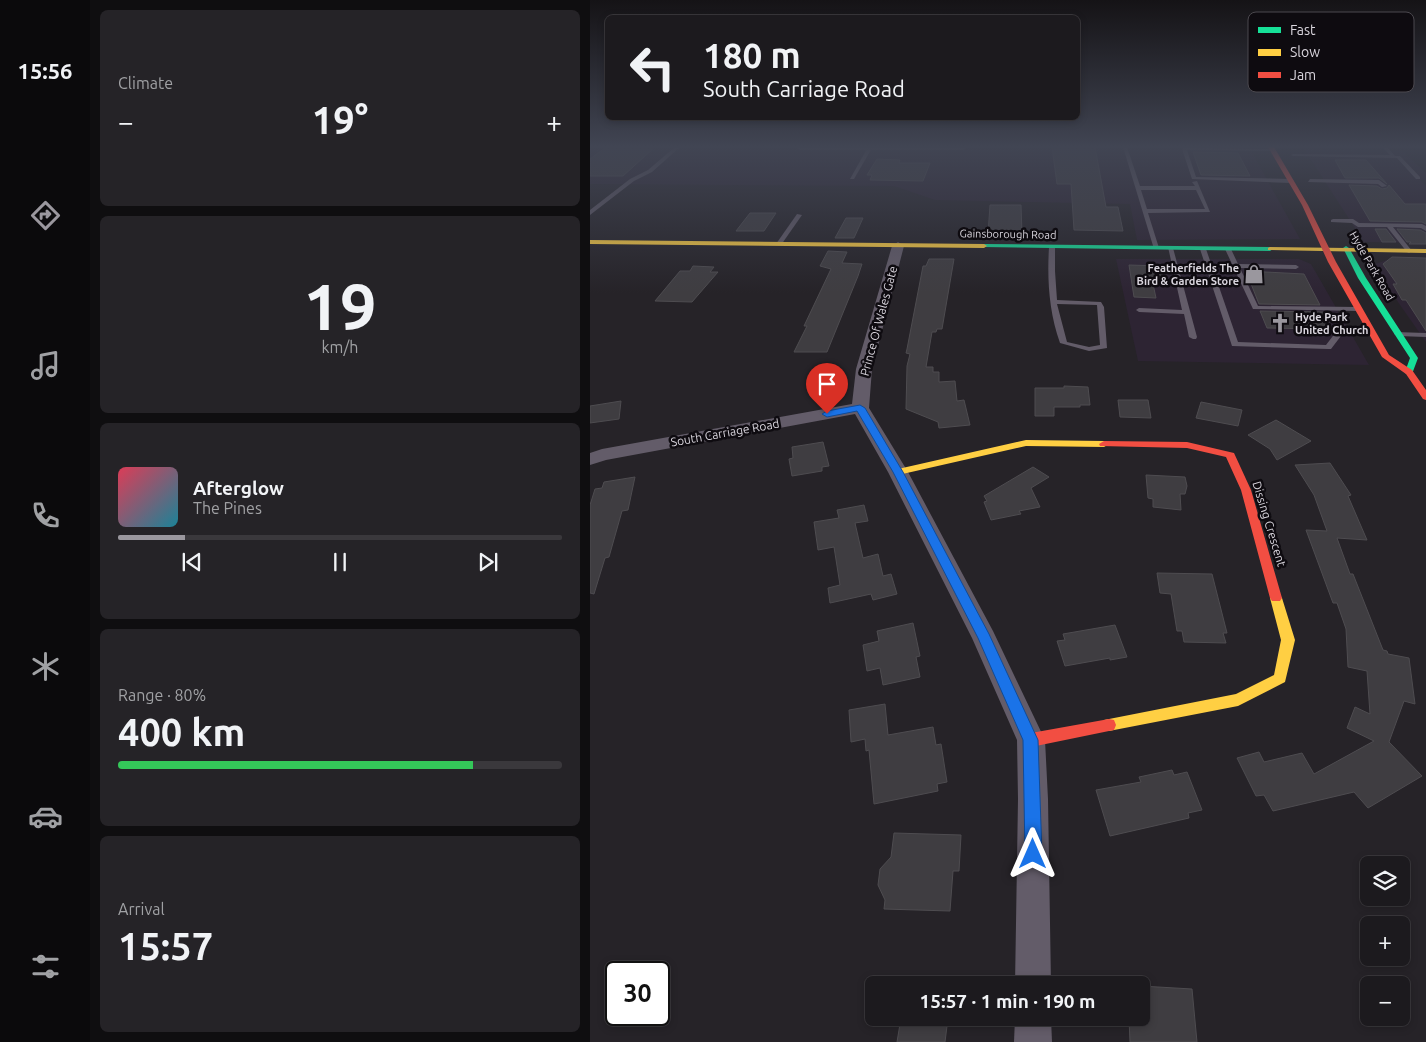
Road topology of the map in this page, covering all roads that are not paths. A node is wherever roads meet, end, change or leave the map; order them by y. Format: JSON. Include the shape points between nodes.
{"nodes":[{"id":1,"x":612,"y":196,"type":"edge"},
{"id":2,"x":1140,"y":196,"type":"edge"},
{"id":3,"x":1201,"y":196,"type":"edge"},
{"id":4,"x":1299,"y":196,"type":"edge"},
{"id":5,"x":1145,"y":211,"type":"junction"},
{"id":6,"x":590,"y":213,"type":"edge"},
{"id":7,"x":799,"y":215,"type":"dead end"},
{"id":8,"x":1331,"y":217,"type":"joint"},
{"id":9,"x":1389,"y":226,"type":"junction"},
{"id":10,"x":1426,"y":229,"type":"edge"},
{"id":11,"x":590,"y":242,"type":"edge"},
{"id":12,"x":779,"y":244,"type":"junction"},
{"id":13,"x":898,"y":246,"type":"junction"},
{"id":14,"x":1052,"y":247,"type":"junction"},
{"id":15,"x":1156,"y":248,"type":"junction"},
{"id":16,"x":1170,"y":248,"type":"junction"},
{"id":17,"x":1203,"y":249,"type":"junction"},
{"id":18,"x":1228,"y":249,"type":"junction"},
{"id":19,"x":1326,"y":250,"type":"junction"},
{"id":20,"x":1347,"y":250,"type":"junction"},
{"id":21,"x":1409,"y":251,"type":"junction"},
{"id":22,"x":1426,"y":251,"type":"edge"},
{"id":23,"x":1237,"y":266,"type":"junction"},
{"id":24,"x":1296,"y":267,"type":"dead end"},
{"id":25,"x":1054,"y":302,"type":"junction"},
{"id":26,"x":1358,"y":309,"type":"junction"},
{"id":27,"x":1139,"y":310,"type":"dead end"},
{"id":28,"x":1187,"y":312,"type":"junction"},
{"id":29,"x":1370,"y":330,"type":"junction"},
{"id":30,"x":1398,"y":334,"type":"junction"},
{"id":31,"x":1426,"y":335,"type":"edge"},
{"id":32,"x":1193,"y":337,"type":"dead end"},
{"id":33,"x":1413,"y":374,"type":"junction"},
{"id":34,"x":1426,"y":397,"type":"edge"},
{"id":35,"x":860,"y":408,"type":"junction"},
{"id":36,"x":590,"y":459,"type":"edge"},
{"id":37,"x":898,"y":472,"type":"junction"},
{"id":38,"x":1031,"y":740,"type":"junction"},
{"id":39,"x":1033,"y":976,"type":"edge"},
{"id":40,"x":1033,"y":1026,"type":"edge"},
{"id":41,"x":1033,"y":1042,"type":"edge"}],
"edges":[{"from":1,"to":6,"type":"lane"},
{"from":2,"to":5,"type":"lane"},
{"from":3,"to":5,"type":"lane","via":[[1208,212]]},
{"from":4,"to":19,"type":"main road"},
{"from":5,"to":15,"type":"lane"},
{"from":7,"to":12,"type":"lane"},
{"from":8,"to":9,"type":"lane","via":[[1353,221],[1358,226]]},
{"from":8,"to":20,"type":"main road","name":"Hyde Park Road"},
{"from":9,"to":10,"type":"lane","via":[[1422,226]]},
{"from":9,"to":21,"type":"lane"},
{"from":11,"to":12,"type":"main road","name":"Gainsborough Road"},
{"from":12,"to":13,"type":"main road","name":"Gainsborough Road"},
{"from":13,"to":14,"type":"main road","name":"Gainsborough Road"},
{"from":13,"to":35,"type":"street","name":"Prince Of Wales Gate","via":[[864,369]]},
{"from":14,"to":15,"type":"main road","name":"Gainsborough Road"},
{"from":14,"to":25,"type":"lane"},
{"from":15,"to":16,"type":"main road","name":"Gainsborough Road"},
{"from":16,"to":17,"type":"main road","name":"Gainsborough Road"},
{"from":16,"to":28,"type":"lane"},
{"from":17,"to":18,"type":"main road","name":"Gainsborough Road"},
{"from":17,"to":29,"type":"lane","via":[[1235,344],[1328,347],[1342,330]]},
{"from":18,"to":19,"type":"main road","name":"Gainsborough Road"},
{"from":18,"to":23,"type":"lane"},
{"from":19,"to":20,"type":"main road","name":"Gainsborough Road"},
{"from":19,"to":26,"type":"main road"},
{"from":20,"to":21,"type":"main road","name":"Gainsborough Road"},
{"from":20,"to":30,"type":"main road","name":"Hyde Park Road"},
{"from":21,"to":22,"type":"main road","name":"Gainsborough Road"},
{"from":23,"to":24,"type":"lane"},
{"from":23,"to":26,"type":"lane","via":[[1255,308]]},
{"from":25,"to":25,"type":"lane","via":[[1064,344],[1089,350],[1104,346],[1099,303]]},
{"from":26,"to":29,"type":"main road"},
{"from":27,"to":28,"type":"lane"},
{"from":28,"to":32,"type":"lane"},
{"from":29,"to":33,"type":"main road","via":[[1386,357]]},
{"from":30,"to":31,"type":"lane"},
{"from":30,"to":33,"type":"main road","name":"Hyde Park Road","via":[[1417,358]]},
{"from":33,"to":34,"type":"main road"},
{"from":35,"to":36,"type":"street","name":"South Carriage Road","via":[[602,454]]},
{"from":35,"to":37,"type":"street"},
{"from":37,"to":38,"type":"street","via":[[984,638]]},
{"from":37,"to":38,"type":"main road","name":"Dissing Crescent","via":[[1026,442],[1187,445],[1230,455],[1246,490],[1288,640],[1280,678],[1238,700]]},
{"from":38,"to":39,"type":"street"},
{"from":40,"to":41,"type":"street"}]}
